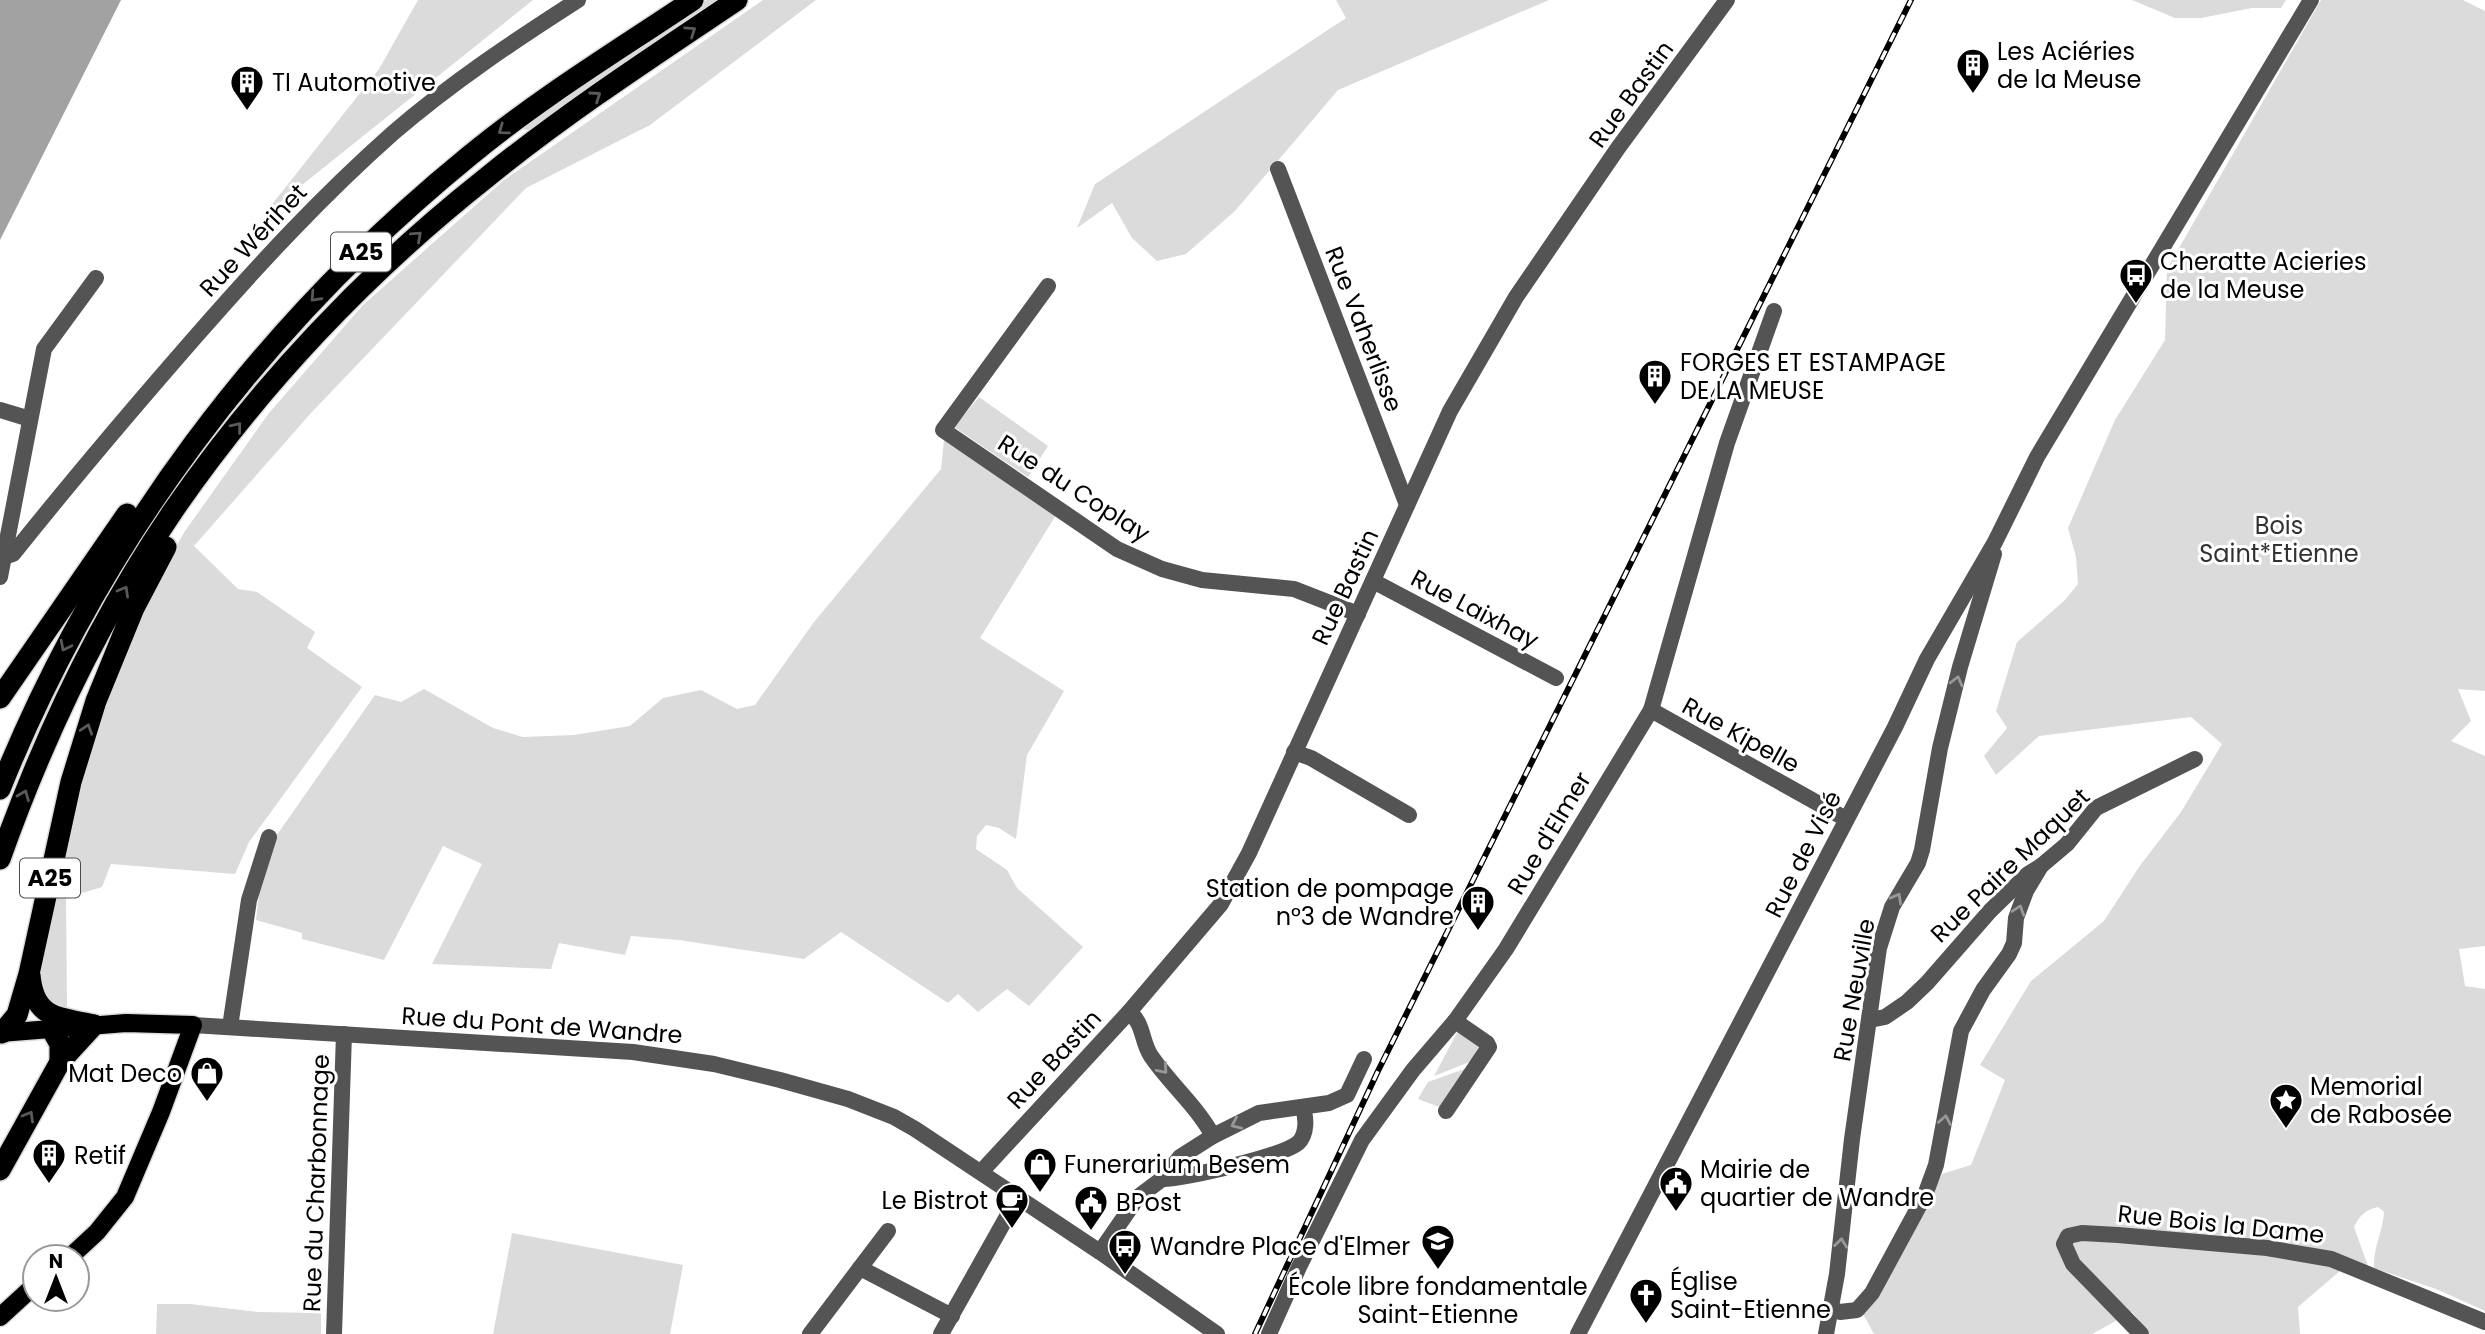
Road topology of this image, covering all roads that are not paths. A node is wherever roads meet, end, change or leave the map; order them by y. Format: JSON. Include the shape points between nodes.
{"nodes":[{"id":1,"x":578,"y":0,"type":"edge"},
{"id":2,"x":693,"y":0,"type":"edge"},
{"id":3,"x":737,"y":0,"type":"edge"},
{"id":4,"x":1727,"y":0,"type":"edge"},
{"id":5,"x":2311,"y":0,"type":"edge"},
{"id":6,"x":1278,"y":169,"type":"dead end"},
{"id":7,"x":96,"y":278,"type":"dead end"},
{"id":8,"x":1048,"y":286,"type":"dead end"},
{"id":9,"x":1774,"y":311,"type":"dead end"},
{"id":10,"x":0,"y":410,"type":"edge"},
{"id":11,"x":30,"y":419,"type":"junction"},
{"id":12,"x":192,"y":443,"type":"junction"},
{"id":13,"x":195,"y":481,"type":"junction"},
{"id":14,"x":1408,"y":505,"type":"junction"},
{"id":15,"x":1994,"y":542,"type":"junction"},
{"id":16,"x":4,"y":557,"type":"junction"},
{"id":17,"x":0,"y":577,"type":"edge"},
{"id":18,"x":1373,"y":581,"type":"junction"},
{"id":19,"x":1358,"y":614,"type":"junction"},
{"id":20,"x":1556,"y":678,"type":"dead end"},
{"id":21,"x":0,"y":698,"type":"edge"},
{"id":22,"x":1651,"y":710,"type":"junction"},
{"id":23,"x":1294,"y":752,"type":"junction"},
{"id":24,"x":2195,"y":760,"type":"dead end"},
{"id":25,"x":0,"y":789,"type":"edge"},
{"id":26,"x":1409,"y":815,"type":"dead end"},
{"id":27,"x":1846,"y":819,"type":"junction"},
{"id":28,"x":269,"y":837,"type":"dead end"},
{"id":29,"x":0,"y":859,"type":"edge"},
{"id":30,"x":2041,"y":866,"type":"junction"},
{"id":31,"x":29,"y":974,"type":"junction"},
{"id":32,"x":1129,"y":1012,"type":"junction"},
{"id":33,"x":1870,"y":1020,"type":"junction"},
{"id":34,"x":1455,"y":1021,"type":"junction"},
{"id":35,"x":94,"y":1025,"type":"junction"},
{"id":36,"x":193,"y":1025,"type":"junction"},
{"id":37,"x":230,"y":1027,"type":"junction"},
{"id":38,"x":51,"y":1028,"type":"junction"},
{"id":39,"x":1,"y":1033,"type":"edge"},
{"id":40,"x":344,"y":1034,"type":"junction"},
{"id":41,"x":1364,"y":1059,"type":"dead end"},
{"id":42,"x":60,"y":1062,"type":"junction"},
{"id":43,"x":1302,"y":1107,"type":"junction"},
{"id":44,"x":1446,"y":1111,"type":"dead end"},
{"id":45,"x":1213,"y":1136,"type":"junction"},
{"id":46,"x":0,"y":1170,"type":"edge"},
{"id":47,"x":981,"y":1172,"type":"junction"},
{"id":48,"x":1162,"y":1179,"type":"junction"},
{"id":49,"x":1018,"y":1197,"type":"junction"},
{"id":50,"x":888,"y":1231,"type":"dead end"},
{"id":51,"x":85,"y":1243,"type":"edge"},
{"id":52,"x":1100,"y":1252,"type":"junction"},
{"id":53,"x":859,"y":1268,"type":"junction"},
{"id":54,"x":21,"y":1298,"type":"edge"},
{"id":55,"x":1830,"y":1309,"type":"junction"},
{"id":56,"x":952,"y":1316,"type":"junction"},
{"id":57,"x":0,"y":1317,"type":"edge"},
{"id":58,"x":2485,"y":1322,"type":"edge"},
{"id":59,"x":334,"y":1334,"type":"edge"},
{"id":60,"x":810,"y":1334,"type":"edge"},
{"id":61,"x":941,"y":1334,"type":"edge"},
{"id":62,"x":1217,"y":1334,"type":"edge"},
{"id":63,"x":1269,"y":1334,"type":"edge"},
{"id":64,"x":1578,"y":1334,"type":"edge"},
{"id":65,"x":1826,"y":1334,"type":"edge"},
{"id":66,"x":2141,"y":1334,"type":"edge"}],
"edges":[{"from":1,"to":16,"type":"street","name":"Rue Wérihet","via":[[487,59],[328,192],[277,243],[102,443],[13,554]]},
{"from":2,"to":12,"type":"highway","number":"A25","one_way":true,"via":[[500,132],[423,195],[294,319]]},
{"from":13,"to":3,"type":"highway","number":"A25","one_way":true,"via":[[323,327],[422,231],[568,116]]},
{"from":4,"to":14,"type":"street","name":"Rue Bastin","via":[[1516,297],[1450,411]]},
{"from":5,"to":15,"type":"street","name":"Rue de Visé","via":[[2037,457]]},
{"from":6,"to":14,"type":"street","name":"Rue Vaherlisse"},
{"from":7,"to":11,"type":"street","via":[[44,349]]},
{"from":8,"to":19,"type":"street","name":"Rue du Coplay","via":[[943,430],[1117,549],[1161,569],[1202,580],[1294,589]]},
{"from":9,"to":22,"type":"street","name":"Rue d'Elmer","via":[[1727,443]]},
{"from":10,"to":11,"type":"street"},
{"from":11,"to":16,"type":"street"},
{"from":12,"to":21,"type":"highway","number":"A25","via":[[155,477]]},
{"from":12,"to":25,"type":"highway","number":"A25","one_way":true,"via":[[128,536],[77,623]]},
{"from":29,"to":13,"type":"highway","number":"A25","one_way":true,"via":[[83,664],[154,540]]},
{"from":31,"to":13,"type":"highway","number":"A25","one_way":true,"via":[[71,782],[96,701],[134,608],[177,528]]},
{"from":14,"to":18,"type":"street","name":"Rue Bastin"},
{"from":15,"to":27,"type":"street","name":"Rue de Visé","via":[[1927,659]]},
{"from":33,"to":15,"type":"street","name":"Rue Neuville","one_way":true,"via":[[1880,948],[1892,907],[1922,850],[1940,748],[1994,556]]},
{"from":16,"to":17,"type":"street"},
{"from":18,"to":19,"type":"street","name":"Rue Bastin"},
{"from":18,"to":20,"type":"street","name":"Rue Laixhay"},
{"from":19,"to":23,"type":"street","name":"Rue Bastin"},
{"from":22,"to":27,"type":"street","name":"Rue Kipelle"},
{"from":22,"to":34,"type":"street","name":"Rue d'Elmer","via":[[1506,949]]},
{"from":23,"to":26,"type":"street"},
{"from":23,"to":32,"type":"street","name":"Rue Bastin","via":[[1221,904]]},
{"from":24,"to":30,"type":"street","name":"Rue Paire Maquet","via":[[2096,808],[2067,844]]},
{"from":27,"to":64,"type":"street","name":"Rue de Visé"},
{"from":28,"to":37,"type":"street","via":[[249,900]]},
{"from":30,"to":33,"type":"street","name":"Rue Paire Maquet","via":[[1990,911],[1907,1002],[1885,1017]]},
{"from":55,"to":30,"type":"street","one_way":true,"via":[[1857,1310],[1872,1293],[1925,1195],[1936,1165],[1961,1031],[2009,954],[2016,918]]},
{"from":31,"to":35,"type":"highway","via":[[32,994],[42,1009]]},
{"from":31,"to":39,"type":"highway","number":"A25","via":[[17,1016]]},
{"from":32,"to":45,"type":"street","one_way":true,"via":[[1142,1028],[1151,1056],[1202,1116]]},
{"from":32,"to":47,"type":"street","name":"Rue Bastin"},
{"from":55,"to":33,"type":"street","name":"Rue Neuville","one_way":true},
{"from":34,"to":44,"type":"street","via":[[1489,1047]]},
{"from":34,"to":63,"type":"street","name":"Rue d'Elmer","via":[[1362,1140]]},
{"from":35,"to":36,"type":"main road","name":"Rue du Pont de Wandre"},
{"from":35,"to":38,"type":"main road","name":"Rue du Pont de Wandre"},
{"from":35,"to":42,"type":"highway"},
{"from":36,"to":37,"type":"street","name":"Rue du Pont de Wandre"},
{"from":36,"to":51,"type":"main road","via":[[125,1198]]},
{"from":37,"to":40,"type":"street","name":"Rue du Pont de Wandre"},
{"from":38,"to":39,"type":"main road","name":"Rue du Pont de Wandre"},
{"from":38,"to":42,"type":"highway","via":[[60,1044]]},
{"from":40,"to":47,"type":"street","name":"Rue du Pont de Wandre","via":[[634,1052],[715,1064],[849,1099],[894,1116]]},
{"from":40,"to":59,"type":"street","name":"Rue du Charbonnage"},
{"from":41,"to":43,"type":"street","via":[[1347,1095]]},
{"from":46,"to":42,"type":"highway","one_way":true},
{"from":43,"to":45,"type":"street","one_way":true,"via":[[1259,1113]]},
{"from":43,"to":48,"type":"street","via":[[1305,1125],[1297,1144],[1273,1155]]},
{"from":45,"to":48,"type":"street","via":[[1180,1157]]},
{"from":47,"to":49,"type":"street","name":"Rue du Pont de Wandre"},
{"from":48,"to":52,"type":"street","via":[[1138,1196]]},
{"from":49,"to":52,"type":"street","name":"Rue du Pont de Wandre"},
{"from":49,"to":56,"type":"street"},
{"from":50,"to":53,"type":"street"},
{"from":52,"to":62,"type":"street","name":"Rue du Pont de Wandre"},
{"from":53,"to":56,"type":"street"},
{"from":53,"to":60,"type":"street"},
{"from":54,"to":57,"type":"main road"},
{"from":55,"to":65,"type":"street","name":"Rue Neuville"},
{"from":56,"to":61,"type":"street"},
{"from":58,"to":66,"type":"street","name":"Rue Bois la Dame","via":[[2331,1259],[2267,1248],[2082,1233],[2068,1236],[2064,1244],[2073,1264]]}]}
